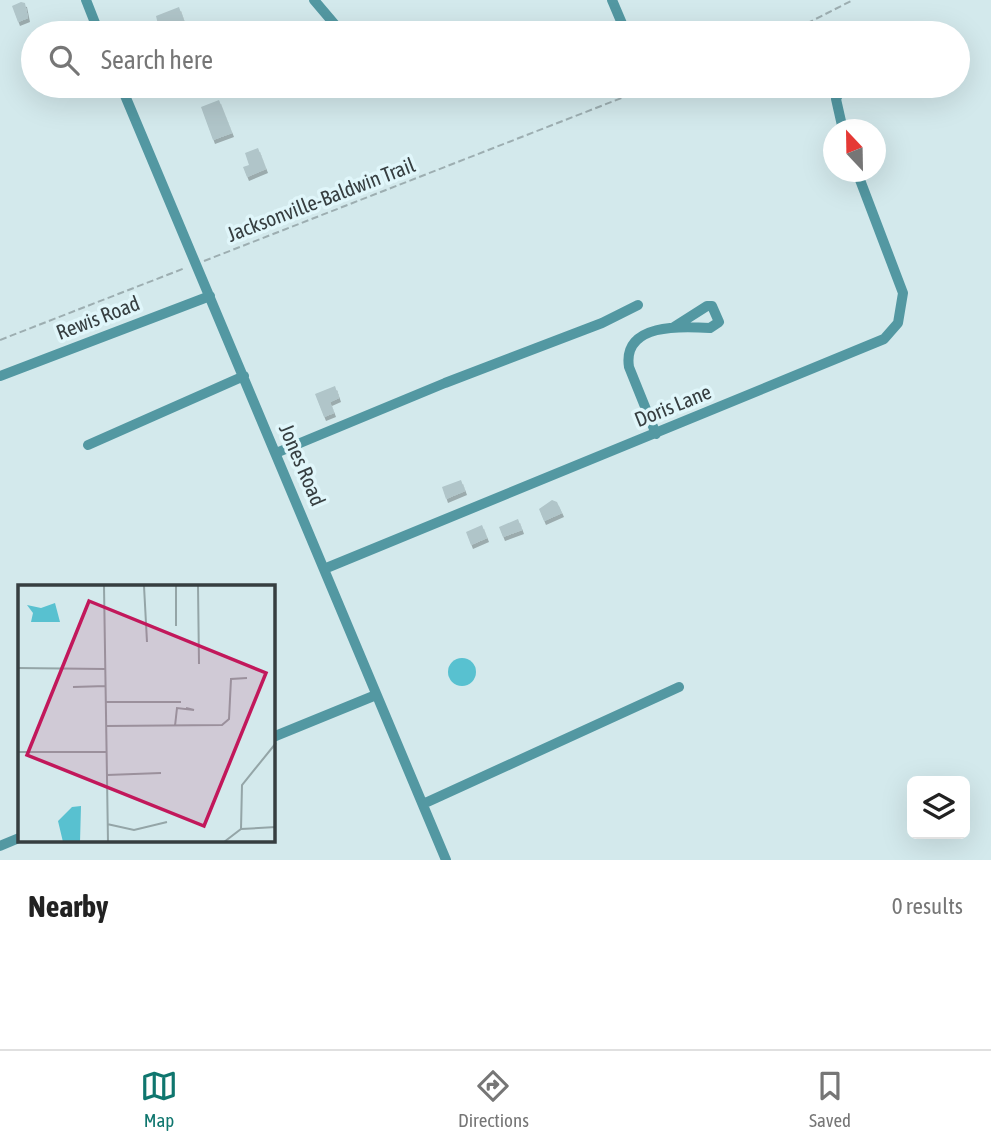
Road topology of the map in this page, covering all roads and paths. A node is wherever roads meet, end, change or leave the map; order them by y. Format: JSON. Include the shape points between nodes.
{"nodes":[{"id":1,"x":86,"y":0,"type":"edge"},
{"id":2,"x":314,"y":0,"type":"edge"},
{"id":3,"x":612,"y":0,"type":"edge"},
{"id":4,"x":853,"y":0,"type":"edge"},
{"id":5,"x":94,"y":21,"type":"edge"},
{"id":6,"x":332,"y":21,"type":"edge"},
{"id":7,"x":621,"y":21,"type":"edge"},
{"id":8,"x":812,"y":21,"type":"edge"},
{"id":9,"x":126,"y":98,"type":"edge"},
{"id":10,"x":620,"y":98,"type":"edge"},
{"id":11,"x":836,"y":98,"type":"edge"},
{"id":12,"x":841,"y":119,"type":"edge"},
{"id":13,"x":860,"y":182,"type":"edge"},
{"id":14,"x":196,"y":264,"type":"junction"},
{"id":15,"x":210,"y":296,"type":"junction"},
{"id":16,"x":638,"y":305,"type":"dead end"},
{"id":17,"x":674,"y":327,"type":"dead end"},
{"id":18,"x":0,"y":340,"type":"edge"},
{"id":19,"x":0,"y":376,"type":"edge"},
{"id":20,"x":244,"y":376,"type":"junction"},
{"id":21,"x":656,"y":434,"type":"junction"},
{"id":22,"x":88,"y":445,"type":"dead end"},
{"id":23,"x":276,"y":453,"type":"junction"},
{"id":24,"x":324,"y":569,"type":"junction"},
{"id":25,"x":679,"y":687,"type":"dead end"},
{"id":26,"x":376,"y":695,"type":"junction"},
{"id":27,"x":275,"y":736,"type":"edge"},
{"id":28,"x":423,"y":804,"type":"junction"},
{"id":29,"x":18,"y":838,"type":"edge"},
{"id":30,"x":0,"y":846,"type":"edge"},
{"id":31,"x":446,"y":860,"type":"edge"}],
"edges":[{"from":1,"to":5,"type":"street"},
{"from":2,"to":6,"type":"street"},
{"from":3,"to":7,"type":"street"},
{"from":4,"to":8,"type":"path"},
{"from":9,"to":14,"type":"street","name":"Jones Road"},
{"from":10,"to":14,"type":"path","name":"Jacksonville-Baldwin Trail"},
{"from":11,"to":12,"type":"street"},
{"from":13,"to":21,"type":"street","name":"Doris Lane","via":[[903,293],[903,308],[892,332],[877,344]]},
{"from":14,"to":15,"type":"street","name":"Jones Road"},
{"from":14,"to":18,"type":"path","name":"Jacksonville-Baldwin Trail"},
{"from":15,"to":19,"type":"street","name":"Rewis Road"},
{"from":15,"to":20,"type":"street","name":"Jones Road"},
{"from":16,"to":23,"type":"street"},
{"from":17,"to":21,"type":"street","via":[[643,335],[628,358]]},
{"from":20,"to":22,"type":"street"},
{"from":20,"to":23,"type":"street","name":"Jones Road"},
{"from":21,"to":24,"type":"street","name":"Doris Lane"},
{"from":23,"to":24,"type":"street","name":"Jones Road"},
{"from":24,"to":26,"type":"street","name":"Jones Road"},
{"from":25,"to":28,"type":"street"},
{"from":26,"to":27,"type":"street"},
{"from":26,"to":28,"type":"street","name":"Jones Road"},
{"from":28,"to":31,"type":"street","name":"Jones Road"},
{"from":29,"to":30,"type":"street"}]}
